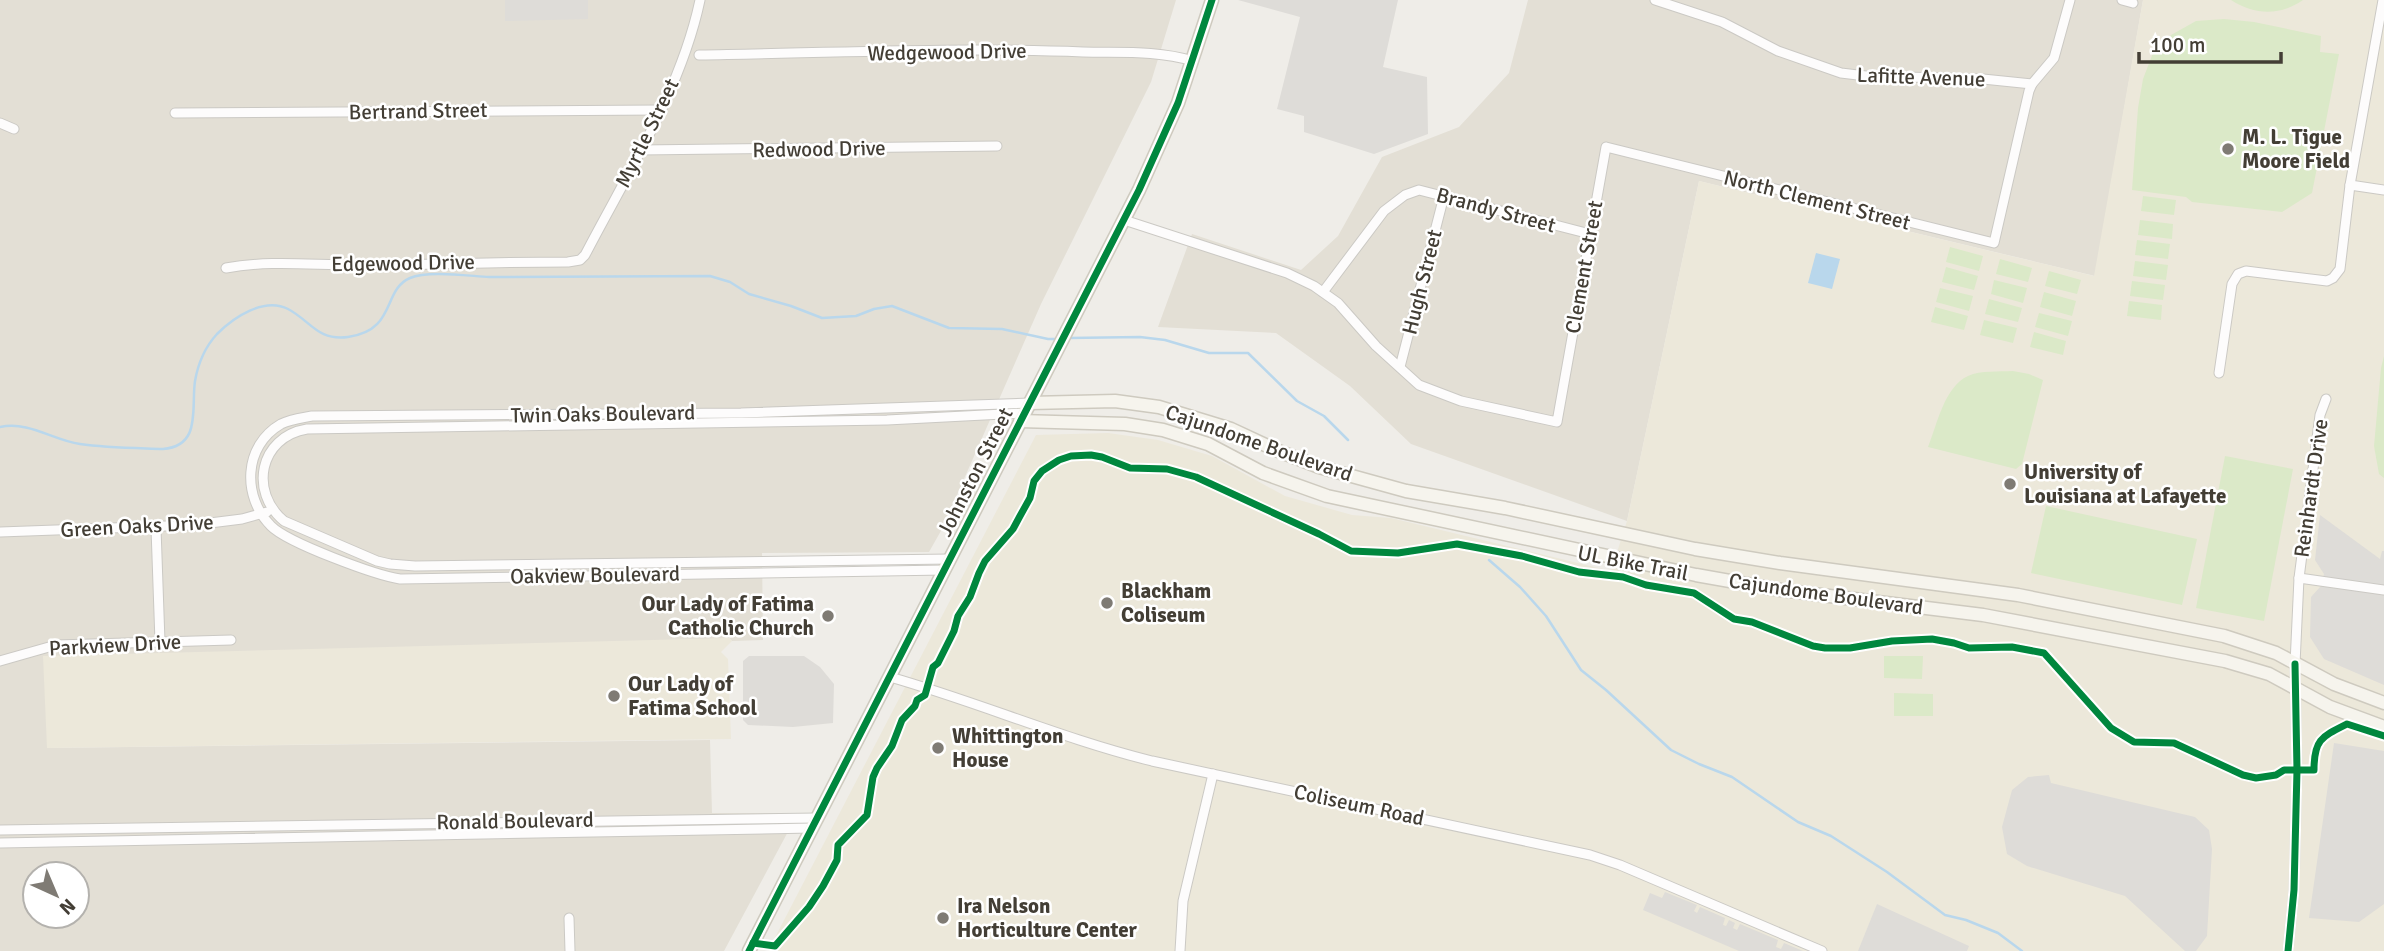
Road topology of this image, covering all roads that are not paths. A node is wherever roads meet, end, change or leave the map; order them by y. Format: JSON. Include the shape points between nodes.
{"nodes":[{"id":1,"x":700,"y":0,"type":"edge"},
{"id":2,"x":1212,"y":0,"type":"edge"},
{"id":3,"x":1656,"y":0,"type":"edge"},
{"id":4,"x":2070,"y":0,"type":"edge"},
{"id":5,"x":2122,"y":0,"type":"edge"},
{"id":6,"x":2383,"y":0,"type":"edge"},
{"id":7,"x":2133,"y":3,"type":"dead end"},
{"id":8,"x":699,"y":55,"type":"dead end"},
{"id":9,"x":1194,"y":61,"type":"junction"},
{"id":10,"x":2032,"y":84,"type":"junction"},
{"id":11,"x":660,"y":110,"type":"junction"},
{"id":12,"x":175,"y":113,"type":"dead end"},
{"id":13,"x":0,"y":123,"type":"edge"},
{"id":14,"x":14,"y":130,"type":"dead end"},
{"id":15,"x":997,"y":146,"type":"dead end"},
{"id":16,"x":640,"y":150,"type":"junction"},
{"id":17,"x":1640,"y":156,"type":"joint"},
{"id":18,"x":2350,"y":185,"type":"junction"},
{"id":19,"x":2384,"y":190,"type":"edge"},
{"id":20,"x":1444,"y":196,"type":"junction"},
{"id":21,"x":1124,"y":220,"type":"junction"},
{"id":22,"x":1590,"y":234,"type":"junction"},
{"id":23,"x":580,"y":260,"type":"joint"},
{"id":24,"x":226,"y":268,"type":"dead end"},
{"id":25,"x":1323,"y":292,"type":"junction"},
{"id":26,"x":1400,"y":367,"type":"junction"},
{"id":27,"x":2219,"y":373,"type":"dead end"},
{"id":28,"x":2326,"y":399,"type":"dead end"},
{"id":29,"x":1025,"y":413,"type":"junction"},
{"id":30,"x":1379,"y":484,"type":"junction"},
{"id":31,"x":1374,"y":506,"type":"junction"},
{"id":32,"x":272,"y":509,"type":"junction"},
{"id":33,"x":262,"y":514,"type":"junction"},
{"id":34,"x":156,"y":528,"type":"junction"},
{"id":35,"x":0,"y":532,"type":"edge"},
{"id":36,"x":1655,"y":540,"type":"junction"},
{"id":37,"x":948,"y":565,"type":"junction"},
{"id":38,"x":1651,"y":566,"type":"junction"},
{"id":39,"x":2299,"y":578,"type":"junction"},
{"id":40,"x":2384,"y":590,"type":"edge"},
{"id":41,"x":231,"y":640,"type":"dead end"},
{"id":42,"x":160,"y":642,"type":"junction"},
{"id":43,"x":0,"y":661,"type":"edge"},
{"id":44,"x":2295,"y":664,"type":"junction"},
{"id":45,"x":890,"y":677,"type":"junction"},
{"id":46,"x":2296,"y":688,"type":"junction"},
{"id":47,"x":2384,"y":703,"type":"edge"},
{"id":48,"x":2384,"y":727,"type":"edge"},
{"id":49,"x":1213,"y":774,"type":"junction"},
{"id":50,"x":666,"y":819,"type":"junction"},
{"id":51,"x":517,"y":821,"type":"junction"},
{"id":52,"x":814,"y":823,"type":"junction"},
{"id":53,"x":367,"y":824,"type":"junction"},
{"id":54,"x":213,"y":826,"type":"junction"},
{"id":55,"x":64,"y":829,"type":"junction"},
{"id":56,"x":0,"y":830,"type":"edge"},
{"id":57,"x":666,"y":831,"type":"junction"},
{"id":58,"x":517,"y":834,"type":"junction"},
{"id":59,"x":367,"y":836,"type":"junction"},
{"id":60,"x":213,"y":839,"type":"junction"},
{"id":61,"x":65,"y":842,"type":"junction"},
{"id":62,"x":0,"y":843,"type":"edge"},
{"id":63,"x":569,"y":918,"type":"dead end"},
{"id":64,"x":570,"y":951,"type":"edge"},
{"id":65,"x":749,"y":951,"type":"edge"},
{"id":66,"x":1180,"y":951,"type":"edge"},
{"id":67,"x":1822,"y":951,"type":"edge"},
{"id":68,"x":2288,"y":951,"type":"edge"}],
"edges":[{"from":1,"to":11,"type":"street","name":"Myrtle Street","via":[[688,46]]},
{"from":2,"to":9,"type":"street","name":"Johnston Street"},
{"from":3,"to":10,"type":"street","name":"Lafitte Avenue","via":[[1722,22],[1778,51],[1840,73]]},
{"from":4,"to":10,"type":"street","via":[[2054,58]]},
{"from":5,"to":7,"type":"street"},
{"from":6,"to":18,"type":"street"},
{"from":8,"to":9,"type":"street","name":"Wedgewood Drive","via":[[1042,50],[1140,52]]},
{"from":9,"to":21,"type":"street","name":"Johnston Street"},
{"from":10,"to":17,"type":"street","name":"North Clement Street","via":[[1994,243]]},
{"from":11,"to":12,"type":"street","name":"Bertrand Street"},
{"from":11,"to":16,"type":"street","name":"Myrtle Street"},
{"from":13,"to":14,"type":"street"},
{"from":15,"to":16,"type":"street","name":"Redwood Drive"},
{"from":16,"to":23,"type":"street","name":"Myrtle Street"},
{"from":17,"to":22,"type":"street","name":"Clement Street","via":[[1606,148]]},
{"from":18,"to":19,"type":"street"},
{"from":18,"to":27,"type":"street","via":[[2341,265],[2333,278],[2320,281],[2246,271],[2233,279]]},
{"from":20,"to":22,"type":"street","name":"Brandy Street"},
{"from":20,"to":25,"type":"street","name":"Brandy Street","via":[[1419,190],[1384,211]]},
{"from":20,"to":26,"type":"street","name":"Hugh Street"},
{"from":21,"to":25,"type":"street","via":[[1287,273]]},
{"from":21,"to":29,"type":"street","name":"Johnston Street"},
{"from":22,"to":26,"type":"street","name":"Clement Street","via":[[1557,422],[1461,401],[1413,381]]},
{"from":23,"to":24,"type":"street","name":"Edgewood Drive","via":[[263,263]]},
{"from":25,"to":26,"type":"street"},
{"from":28,"to":39,"type":"street","name":"Reinhardt Drive","via":[[2319,415]]},
{"from":29,"to":30,"type":"street","name":"Cajundome Boulevard","via":[[1115,401],[1179,412],[1319,467]]},
{"from":29,"to":31,"type":"street","name":"Cajundome Boulevard","via":[[1163,430],[1208,444],[1285,482]]},
{"from":29,"to":32,"type":"street","name":"Twin Oaks Boulevard","via":[[887,420],[306,429],[286,436],[268,455],[263,477]]},
{"from":29,"to":33,"type":"street","name":"Twin Oaks Boulevard","via":[[300,418],[273,430],[254,457],[250,485]]},
{"from":29,"to":37,"type":"street","name":"Johnston Street"},
{"from":30,"to":31,"type":"street"},
{"from":30,"to":36,"type":"street","name":"Cajundome Boulevard"},
{"from":31,"to":38,"type":"street","name":"Cajundome Boulevard"},
{"from":32,"to":33,"type":"street","name":"Green Oaks Drive"},
{"from":32,"to":37,"type":"street","name":"Oakview Boulevard","via":[[291,525],[377,561],[401,566]]},
{"from":33,"to":34,"type":"street","name":"Green Oaks Drive"},
{"from":33,"to":37,"type":"street","name":"Oakview Boulevard","via":[[290,539],[400,579]]},
{"from":34,"to":35,"type":"street","name":"Green Oaks Drive"},
{"from":34,"to":42,"type":"street"},
{"from":36,"to":38,"type":"street"},
{"from":36,"to":44,"type":"street","name":"Cajundome Boulevard","via":[[2109,612],[2224,636],[2259,646]]},
{"from":37,"to":45,"type":"street","name":"Johnston Street"},
{"from":38,"to":46,"type":"street","name":"Cajundome Boulevard","via":[[1781,590],[2026,622],[2225,661]]},
{"from":39,"to":40,"type":"street","name":"Reinhardt Drive"},
{"from":39,"to":44,"type":"street","name":"Reinhardt Drive"},
{"from":41,"to":42,"type":"street","name":"Parkview Drive"},
{"from":42,"to":43,"type":"street","name":"Parkview Drive","via":[[56,645]]},
{"from":44,"to":46,"type":"street","name":"Reinhardt Drive"},
{"from":44,"to":47,"type":"street","name":"Cajundome Boulevard"},
{"from":45,"to":49,"type":"street","name":"Coliseum Road","via":[[1115,752]]},
{"from":45,"to":52,"type":"street","name":"Johnston Street"},
{"from":46,"to":48,"type":"street","name":"Cajundome Boulevard","via":[[2349,716]]},
{"from":46,"to":68,"type":"street","name":"Reinhardt Drive","via":[[2294,890]]},
{"from":49,"to":66,"type":"street","via":[[1183,901]]},
{"from":49,"to":67,"type":"street","name":"Coliseum Road","via":[[1590,855]]},
{"from":50,"to":51,"type":"street","name":"Ronald Boulevard"},
{"from":50,"to":52,"type":"street","name":"Ronald Boulevard"},
{"from":50,"to":57,"type":"street"},
{"from":51,"to":53,"type":"street","name":"Ronald Boulevard"},
{"from":51,"to":58,"type":"street"},
{"from":52,"to":57,"type":"street","name":"Ronald Boulevard"},
{"from":52,"to":65,"type":"street","name":"Johnston Street"},
{"from":53,"to":54,"type":"street","name":"Ronald Boulevard"},
{"from":53,"to":59,"type":"street"},
{"from":54,"to":55,"type":"street","name":"Ronald Boulevard"},
{"from":54,"to":60,"type":"street"},
{"from":55,"to":56,"type":"street","name":"Ronald Boulevard"},
{"from":55,"to":61,"type":"street"},
{"from":57,"to":58,"type":"street","name":"Ronald Boulevard"},
{"from":58,"to":59,"type":"street","name":"Ronald Boulevard"},
{"from":59,"to":60,"type":"street","name":"Ronald Boulevard"},
{"from":60,"to":61,"type":"street","name":"Ronald Boulevard"},
{"from":61,"to":62,"type":"street","name":"Ronald Boulevard"},
{"from":63,"to":64,"type":"street"}]}
